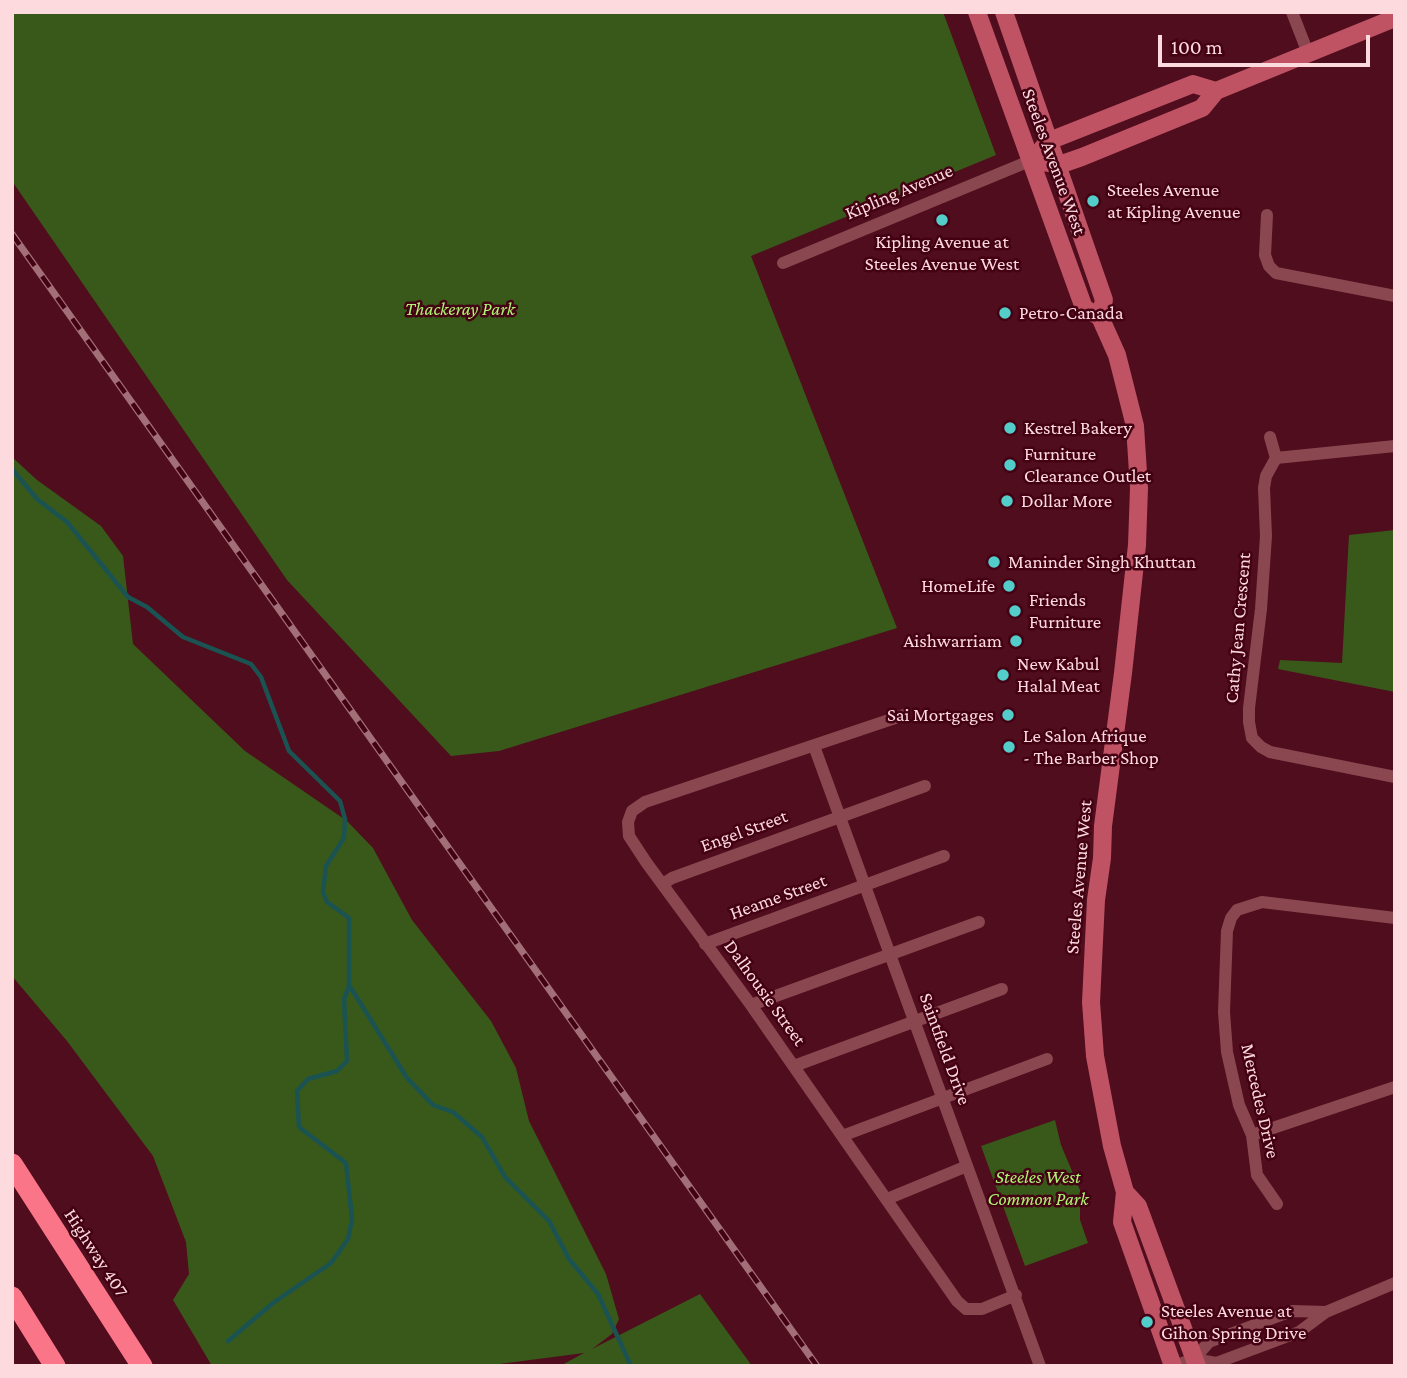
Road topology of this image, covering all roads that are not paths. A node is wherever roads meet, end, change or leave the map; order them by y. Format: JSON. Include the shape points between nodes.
{"nodes":[{"id":1,"x":977,"y":12,"type":"edge"},
{"id":2,"x":1004,"y":12,"type":"edge"},
{"id":3,"x":1292,"y":12,"type":"edge"},
{"id":4,"x":1395,"y":19,"type":"edge"},
{"id":5,"x":1308,"y":53,"type":"junction"},
{"id":6,"x":1216,"y":91,"type":"junction"},
{"id":7,"x":1049,"y":141,"type":"junction"},
{"id":8,"x":1032,"y":160,"type":"junction"},
{"id":9,"x":1059,"y":165,"type":"junction"},
{"id":10,"x":1267,"y":215,"type":"dead end"},
{"id":11,"x":783,"y":263,"type":"dead end"},
{"id":12,"x":1395,"y":296,"type":"edge"},
{"id":13,"x":1100,"y":317,"type":"junction"},
{"id":14,"x":1270,"y":437,"type":"dead end"},
{"id":15,"x":1395,"y":446,"type":"edge"},
{"id":16,"x":1276,"y":458,"type":"junction"},
{"id":17,"x":904,"y":715,"type":"dead end"},
{"id":18,"x":814,"y":746,"type":"junction"},
{"id":19,"x":1395,"y":777,"type":"edge"},
{"id":20,"x":925,"y":786,"type":"dead end"},
{"id":21,"x":839,"y":817,"type":"junction"},
{"id":22,"x":944,"y":856,"type":"dead end"},
{"id":23,"x":663,"y":884,"type":"junction"},
{"id":24,"x":864,"y":886,"type":"junction"},
{"id":25,"x":1395,"y":918,"type":"edge"},
{"id":26,"x":979,"y":922,"type":"dead end"},
{"id":27,"x":705,"y":943,"type":"junction"},
{"id":28,"x":890,"y":956,"type":"junction"},
{"id":29,"x":1002,"y":989,"type":"dead end"},
{"id":30,"x":751,"y":1005,"type":"junction"},
{"id":31,"x":915,"y":1022,"type":"junction"},
{"id":32,"x":1046,"y":1059,"type":"dead end"},
{"id":33,"x":794,"y":1066,"type":"junction"},
{"id":34,"x":1395,"y":1087,"type":"edge"},
{"id":35,"x":942,"y":1098,"type":"junction"},
{"id":36,"x":1252,"y":1135,"type":"junction"},
{"id":37,"x":842,"y":1136,"type":"junction"},
{"id":38,"x":12,"y":1164,"type":"edge"},
{"id":39,"x":967,"y":1166,"type":"junction"},
{"id":40,"x":1125,"y":1192,"type":"junction"},
{"id":41,"x":887,"y":1199,"type":"junction"},
{"id":42,"x":1277,"y":1204,"type":"dead end"},
{"id":43,"x":1395,"y":1283,"type":"edge"},
{"id":44,"x":1016,"y":1295,"type":"junction"},
{"id":45,"x":12,"y":1297,"type":"edge"},
{"id":46,"x":1326,"y":1311,"type":"junction"},
{"id":47,"x":1195,"y":1362,"type":"edge"},
{"id":48,"x":55,"y":1366,"type":"edge"},
{"id":49,"x":142,"y":1366,"type":"edge"},
{"id":50,"x":1040,"y":1366,"type":"edge"},
{"id":51,"x":1174,"y":1366,"type":"edge"}],
"edges":[{"from":1,"to":8,"type":"main road","name":"Steeles Avenue West"},
{"from":2,"to":7,"type":"main road","name":"Steeles Avenue West"},
{"from":3,"to":5,"type":"street"},
{"from":4,"to":5,"type":"main road","name":"Kipling Avenue"},
{"from":5,"to":6,"type":"main road","name":"Kipling Avenue"},
{"from":6,"to":7,"type":"main road","name":"Kipling Avenue","via":[[1193,84]]},
{"from":6,"to":9,"type":"main road","name":"Kipling Avenue","via":[[1202,108]]},
{"from":7,"to":8,"type":"main road","name":"Kipling Avenue"},
{"from":7,"to":9,"type":"main road","name":"Steeles Avenue West"},
{"from":8,"to":9,"type":"main road"},
{"from":8,"to":11,"type":"street","name":"Kipling Avenue"},
{"from":8,"to":13,"type":"main road","name":"Steeles Avenue West","via":[[1084,309]]},
{"from":9,"to":13,"type":"main road","name":"Steeles Avenue West","via":[[1104,300]]},
{"from":10,"to":12,"type":"street","via":[[1265,256],[1276,273]]},
{"from":13,"to":40,"type":"main road","name":"Steeles Avenue West","via":[[1117,355],[1135,426],[1139,488],[1137,545],[1096,900],[1091,1002],[1095,1056]]},
{"from":14,"to":16,"type":"street"},
{"from":15,"to":16,"type":"street"},
{"from":16,"to":19,"type":"street","name":"Cathy Jean Crescent","via":[[1264,488],[1266,536],[1249,715],[1252,737],[1270,752]]},
{"from":17,"to":18,"type":"street"},
{"from":18,"to":21,"type":"street","name":"Saintfield Drive"},
{"from":18,"to":23,"type":"street","name":"Dalhousie Street","via":[[645,802],[632,811],[629,835]]},
{"from":20,"to":21,"type":"street","name":"Engel Street"},
{"from":21,"to":23,"type":"street","name":"Engel Street"},
{"from":21,"to":24,"type":"street","name":"Saintfield Drive"},
{"from":22,"to":24,"type":"street","name":"Heame Street"},
{"from":23,"to":27,"type":"street","name":"Dalhousie Street"},
{"from":24,"to":27,"type":"street","name":"Heame Street"},
{"from":24,"to":28,"type":"street","name":"Saintfield Drive"},
{"from":25,"to":36,"type":"street","name":"Mercedes Drive","via":[[1262,902],[1237,910],[1227,931],[1224,1012],[1239,1105]]},
{"from":26,"to":28,"type":"street"},
{"from":27,"to":30,"type":"street","name":"Dalhousie Street"},
{"from":28,"to":30,"type":"street"},
{"from":28,"to":31,"type":"street","name":"Saintfield Drive"},
{"from":29,"to":31,"type":"street"},
{"from":30,"to":33,"type":"street","name":"Dalhousie Street"},
{"from":31,"to":33,"type":"street"},
{"from":31,"to":35,"type":"street","name":"Saintfield Drive"},
{"from":32,"to":35,"type":"street"},
{"from":33,"to":37,"type":"street","name":"Dalhousie Street"},
{"from":34,"to":36,"type":"street"},
{"from":35,"to":37,"type":"street"},
{"from":35,"to":39,"type":"street","name":"Saintfield Drive"},
{"from":36,"to":42,"type":"street","name":"Mercedes Drive","via":[[1257,1175]]},
{"from":37,"to":41,"type":"street","name":"Dalhousie Street"},
{"from":38,"to":49,"type":"highway","name":"Highway 407"},
{"from":39,"to":41,"type":"street"},
{"from":39,"to":44,"type":"street","name":"Saintfield Drive"},
{"from":40,"to":47,"type":"main road","name":"Steeles Avenue West","via":[[1138,1206]]},
{"from":40,"to":51,"type":"main road","name":"Steeles Avenue West","via":[[1122,1222]]},
{"from":41,"to":44,"type":"street","name":"Dalhousie Street","via":[[966,1309],[982,1309]]},
{"from":43,"to":46,"type":"street"},
{"from":44,"to":50,"type":"street","name":"Saintfield Drive"},
{"from":45,"to":48,"type":"highway"},
{"from":46,"to":47,"type":"street","via":[[1299,1332],[1216,1363]]},
{"from":46,"to":47,"type":"street","via":[[1292,1311],[1209,1342]]},
{"from":47,"to":51,"type":"street"}]}
